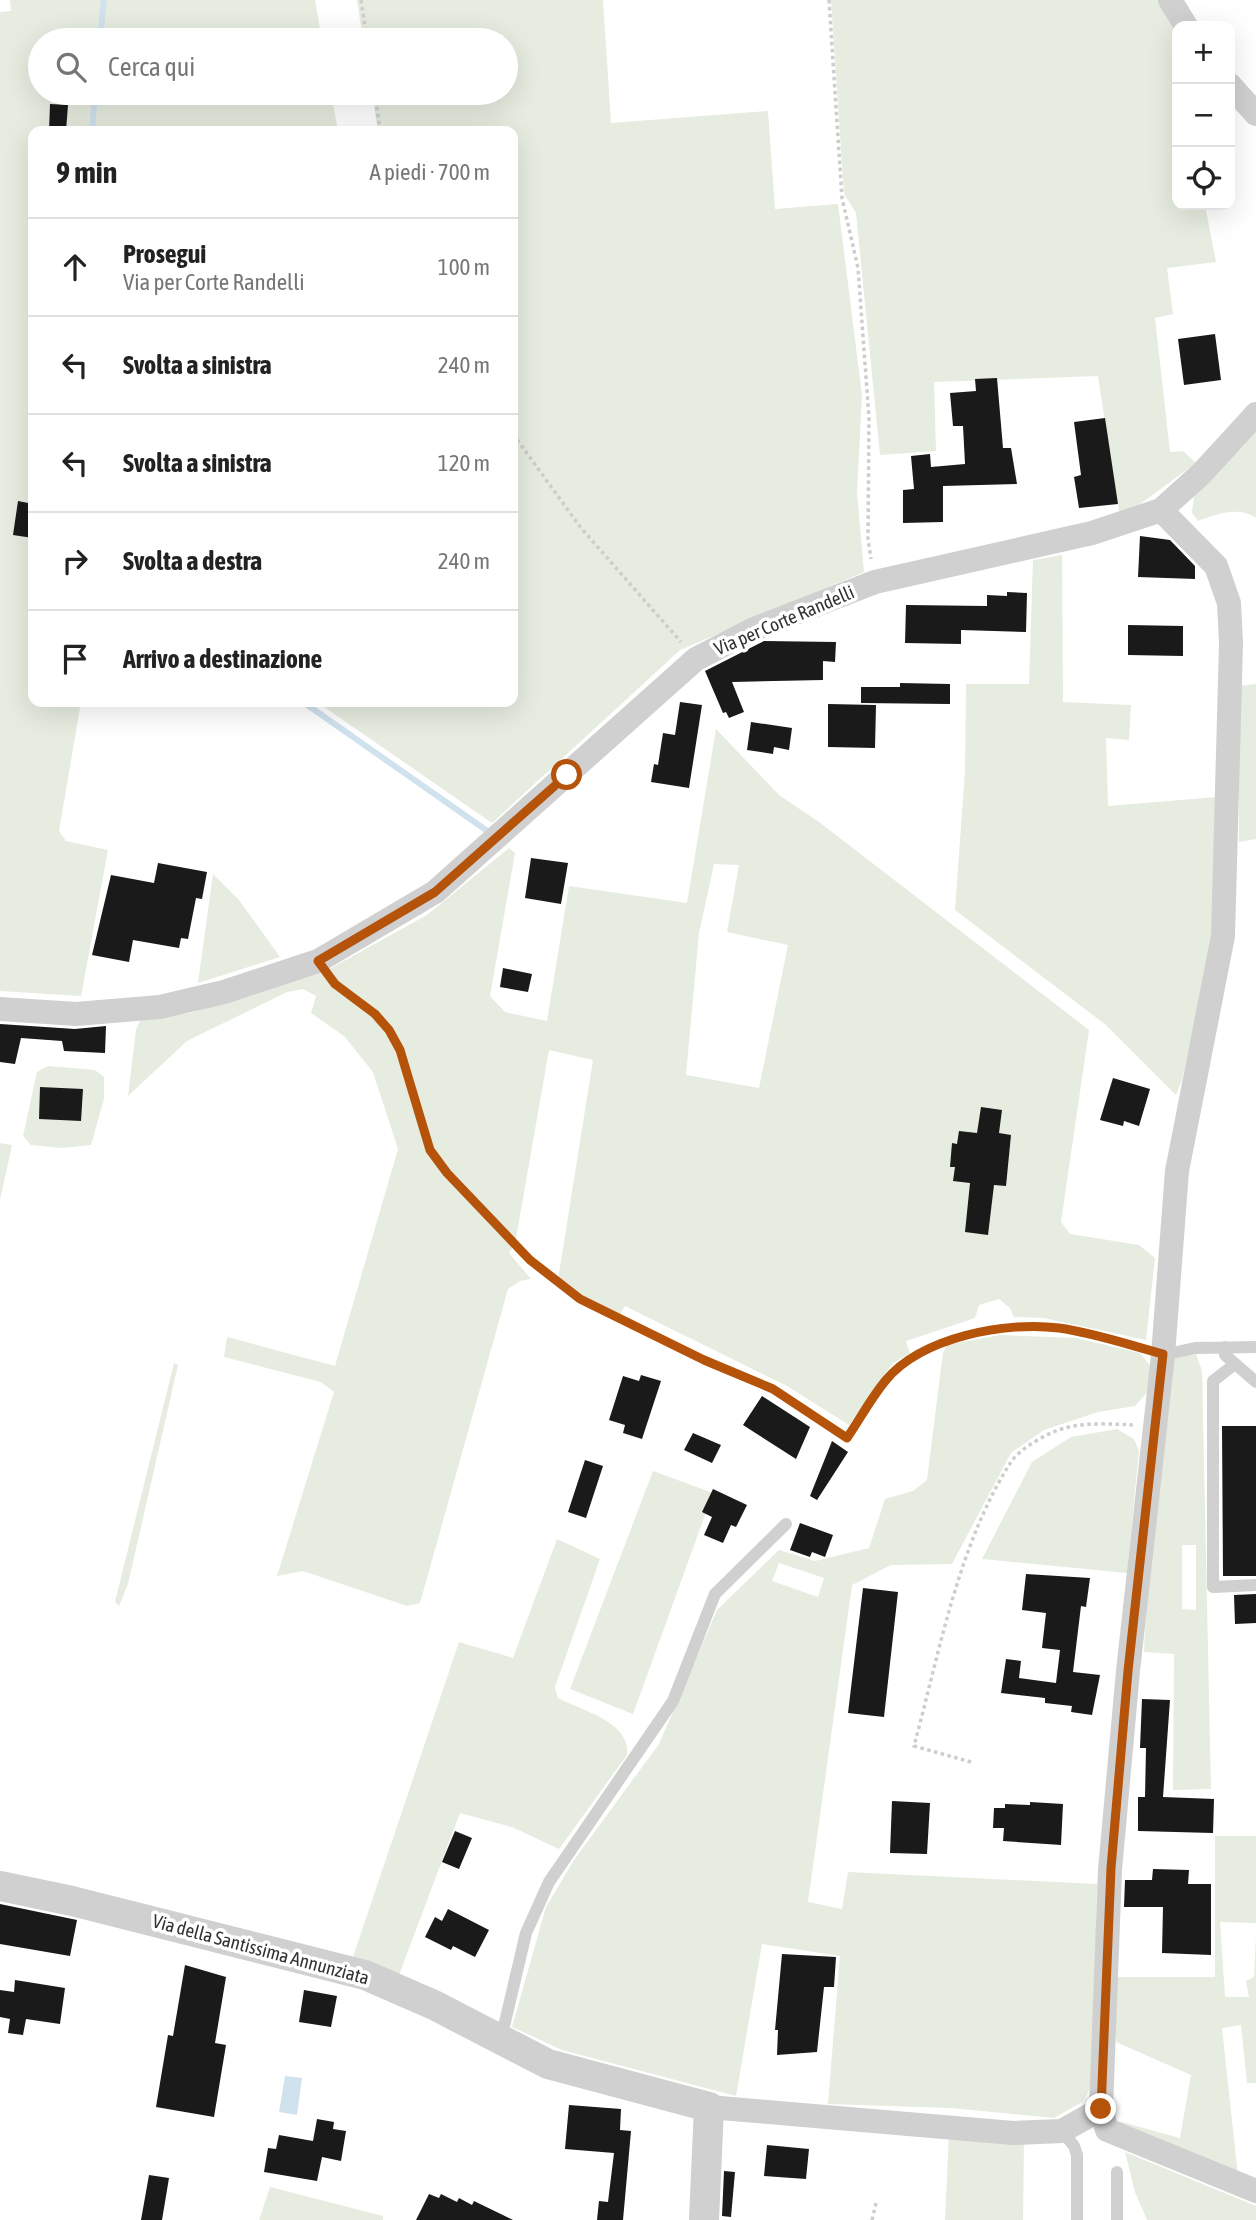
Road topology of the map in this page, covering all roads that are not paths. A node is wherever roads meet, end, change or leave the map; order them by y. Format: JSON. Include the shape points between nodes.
{"nodes":[{"id":1,"x":1170,"y":0,"type":"edge"},
{"id":2,"x":1183,"y":21,"type":"edge"},
{"id":3,"x":1235,"y":91,"type":"edge"},
{"id":4,"x":1256,"y":114,"type":"edge"},
{"id":5,"x":1256,"y":414,"type":"edge"},
{"id":6,"x":1161,"y":510,"type":"junction"},
{"id":7,"x":0,"y":1009,"type":"edge"},
{"id":8,"x":1225,"y":1347,"type":"junction"},
{"id":9,"x":1256,"y":1347,"type":"edge"},
{"id":10,"x":1163,"y":1354,"type":"junction"},
{"id":11,"x":1235,"y":1364,"type":"junction"},
{"id":12,"x":1256,"y":1382,"type":"edge"},
{"id":13,"x":786,"y":1524,"type":"dead end"},
{"id":14,"x":1256,"y":1585,"type":"edge"},
{"id":15,"x":0,"y":1886,"type":"edge"},
{"id":16,"x":500,"y":2039,"type":"junction"},
{"id":17,"x":709,"y":2107,"type":"junction"},
{"id":18,"x":1101,"y":2109,"type":"junction"},
{"id":19,"x":1062,"y":2131,"type":"junction"},
{"id":20,"x":1117,"y":2172,"type":"dead end"},
{"id":21,"x":1256,"y":2191,"type":"edge"},
{"id":22,"x":704,"y":2220,"type":"edge"},
{"id":23,"x":1077,"y":2220,"type":"edge"},
{"id":24,"x":1117,"y":2220,"type":"edge"}],
"edges":[{"from":1,"to":2,"type":"street"},
{"from":3,"to":4,"type":"street"},
{"from":5,"to":6,"type":"street","name":"Via per Corte Randelli"},
{"from":6,"to":7,"type":"street","name":"Via per Corte Randelli","via":[[1092,533],[875,582],[754,629],[696,659],[435,892],[318,961],[160,1007],[99,1013]]},
{"from":6,"to":10,"type":"street","via":[[1216,566],[1228,603],[1231,643],[1223,936],[1177,1171]]},
{"from":8,"to":9,"type":"lane"},
{"from":8,"to":10,"type":"lane"},
{"from":8,"to":11,"type":"lane"},
{"from":10,"to":18,"type":"street","via":[[1111,1868]]},
{"from":11,"to":12,"type":"lane"},
{"from":11,"to":14,"type":"lane","via":[[1213,1381],[1213,1587]]},
{"from":13,"to":16,"type":"lane","via":[[715,1594],[673,1701],[550,1882],[526,1933]]},
{"from":15,"to":16,"type":"street","name":"Via della Santissima Annunziata","via":[[365,1975]]},
{"from":16,"to":17,"type":"street","name":"Via della Santissima Annunziata","via":[[548,2064]]},
{"from":17,"to":19,"type":"street","via":[[1013,2133]]},
{"from":17,"to":22,"type":"street"},
{"from":18,"to":19,"type":"street"},
{"from":18,"to":21,"type":"street","via":[[1107,2130]]},
{"from":19,"to":23,"type":"lane","via":[[1077,2155]]},
{"from":20,"to":24,"type":"lane"}]}
